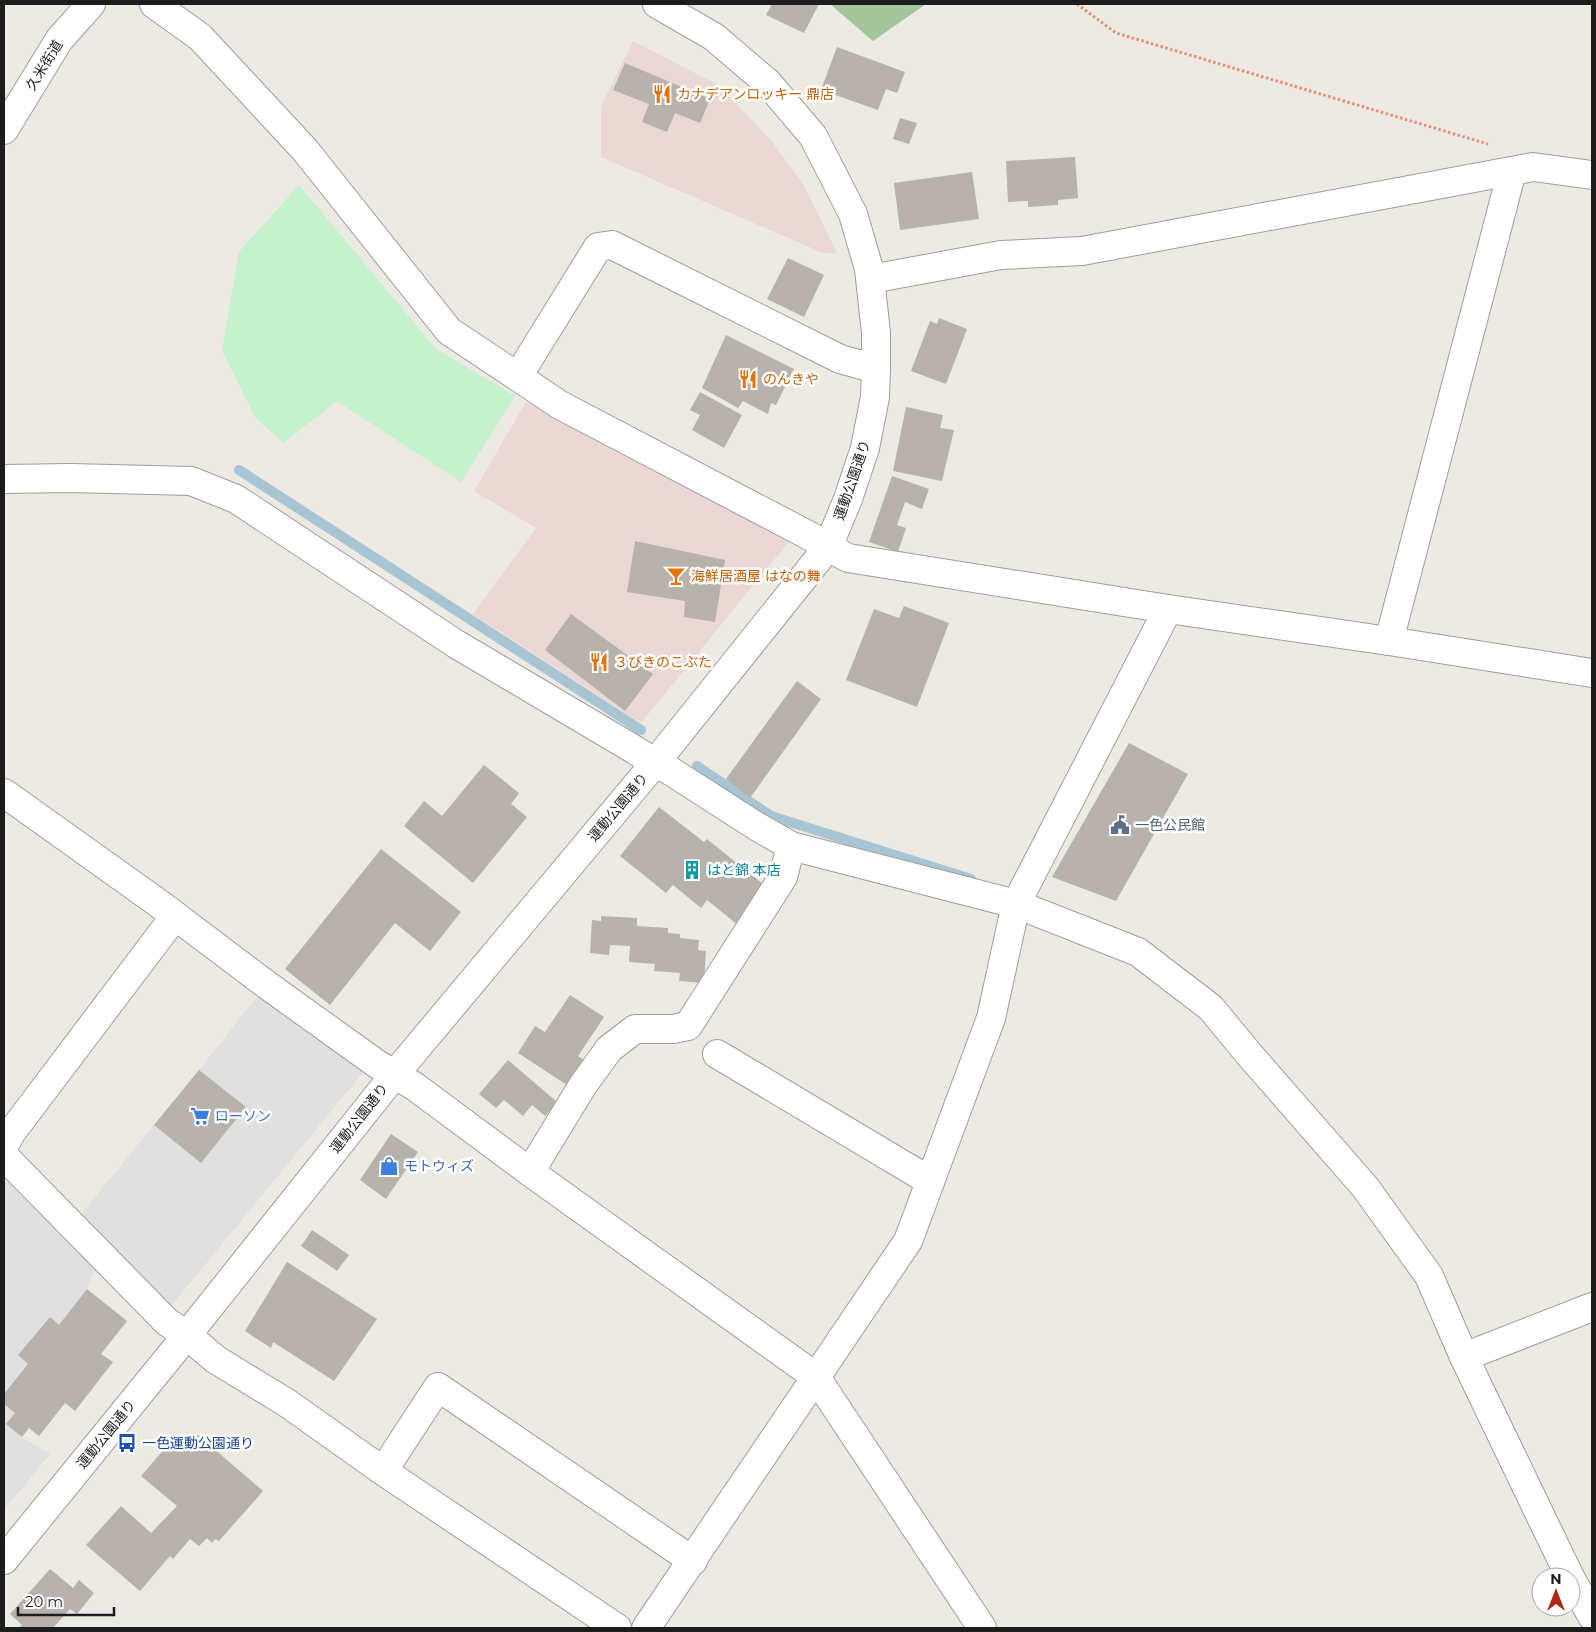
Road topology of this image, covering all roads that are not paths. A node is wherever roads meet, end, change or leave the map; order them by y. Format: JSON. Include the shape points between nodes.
{"nodes":[{"id":1,"x":91,"y":4,"type":"edge"},
{"id":2,"x":154,"y":4,"type":"edge"},
{"id":3,"x":656,"y":4,"type":"edge"},
{"id":4,"x":4,"y":130,"type":"edge"},
{"id":5,"x":1512,"y":171,"type":"junction"},
{"id":6,"x":1592,"y":176,"type":"edge"},
{"id":7,"x":871,"y":278,"type":"junction"},
{"id":8,"x":876,"y":369,"type":"junction"},
{"id":9,"x":518,"y":376,"type":"junction"},
{"id":10,"x":4,"y":479,"type":"edge"},
{"id":11,"x":828,"y":547,"type":"junction"},
{"id":12,"x":1168,"y":609,"type":"junction"},
{"id":13,"x":1390,"y":641,"type":"junction"},
{"id":14,"x":1592,"y":673,"type":"edge"},
{"id":15,"x":655,"y":763,"type":"junction"},
{"id":16,"x":4,"y":793,"type":"edge"},
{"id":17,"x":791,"y":846,"type":"junction"},
{"id":18,"x":1016,"y":904,"type":"junction"},
{"id":19,"x":175,"y":916,"type":"junction"},
{"id":20,"x":717,"y":1054,"type":"dead end"},
{"id":21,"x":395,"y":1074,"type":"junction"},
{"id":22,"x":4,"y":1146,"type":"edge"},
{"id":23,"x":4,"y":1156,"type":"edge"},
{"id":24,"x":530,"y":1172,"type":"junction"},
{"id":25,"x":930,"y":1181,"type":"junction"},
{"id":26,"x":1592,"y":1306,"type":"edge"},
{"id":27,"x":187,"y":1335,"type":"junction"},
{"id":28,"x":1464,"y":1357,"type":"junction"},
{"id":29,"x":816,"y":1377,"type":"junction"},
{"id":30,"x":383,"y":1471,"type":"junction"},
{"id":31,"x":4,"y":1560,"type":"edge"},
{"id":32,"x":693,"y":1561,"type":"junction"},
{"id":33,"x":1566,"y":1567,"type":"edge"},
{"id":34,"x":1581,"y":1596,"type":"edge"},
{"id":35,"x":1592,"y":1616,"type":"edge"},
{"id":36,"x":617,"y":1628,"type":"edge"},
{"id":37,"x":646,"y":1628,"type":"edge"},
{"id":38,"x":982,"y":1628,"type":"edge"}],
"edges":[{"from":1,"to":4,"type":"street","name":"久米街道","via":[[59,40]]},
{"from":2,"to":9,"type":"street","via":[[200,37],[305,150],[450,331]]},
{"from":3,"to":7,"type":"street","name":"運動公園通り","via":[[714,37],[768,83],[813,136],[853,214]]},
{"from":5,"to":6,"type":"street","via":[[1533,167]]},
{"from":5,"to":7,"type":"street","via":[[1082,251],[1001,255]]},
{"from":5,"to":13,"type":"street"},
{"from":7,"to":8,"type":"street","name":"運動公園通り"},
{"from":8,"to":9,"type":"street","via":[[840,359],[612,246],[598,246]]},
{"from":8,"to":11,"type":"street","name":"運動公園通り","via":[[875,397],[865,448]]},
{"from":9,"to":11,"type":"street","via":[[560,405]]},
{"from":10,"to":15,"type":"street","via":[[191,481],[236,499],[456,644]]},
{"from":11,"to":12,"type":"street","via":[[848,558]]},
{"from":11,"to":15,"type":"street","name":"運動公園通り"},
{"from":12,"to":13,"type":"street"},
{"from":12,"to":18,"type":"street"},
{"from":13,"to":14,"type":"street"},
{"from":15,"to":17,"type":"street"},
{"from":15,"to":21,"type":"street","name":"運動公園通り"},
{"from":16,"to":19,"type":"street"},
{"from":17,"to":18,"type":"street"},
{"from":17,"to":24,"type":"street","via":[[783,876],[688,1026],[635,1029],[609,1049]]},
{"from":18,"to":25,"type":"street","via":[[991,1018]]},
{"from":18,"to":28,"type":"street","via":[[1138,952],[1211,1008],[1365,1187],[1429,1276]]},
{"from":19,"to":21,"type":"street","via":[[266,985]]},
{"from":19,"to":22,"type":"street"},
{"from":20,"to":25,"type":"street"},
{"from":21,"to":24,"type":"street"},
{"from":21,"to":27,"type":"street","name":"運動公園通り"},
{"from":23,"to":27,"type":"street","via":[[166,1322]]},
{"from":24,"to":29,"type":"street"},
{"from":25,"to":29,"type":"street","via":[[908,1241]]},
{"from":26,"to":28,"type":"street"},
{"from":27,"to":30,"type":"street","via":[[215,1359],[288,1403]]},
{"from":27,"to":31,"type":"street","name":"運動公園通り"},
{"from":28,"to":33,"type":"street"},
{"from":29,"to":32,"type":"street"},
{"from":29,"to":38,"type":"street"},
{"from":30,"to":32,"type":"street","via":[[438,1387]]},
{"from":30,"to":36,"type":"street"},
{"from":32,"to":37,"type":"street"},
{"from":34,"to":35,"type":"street"}]}
